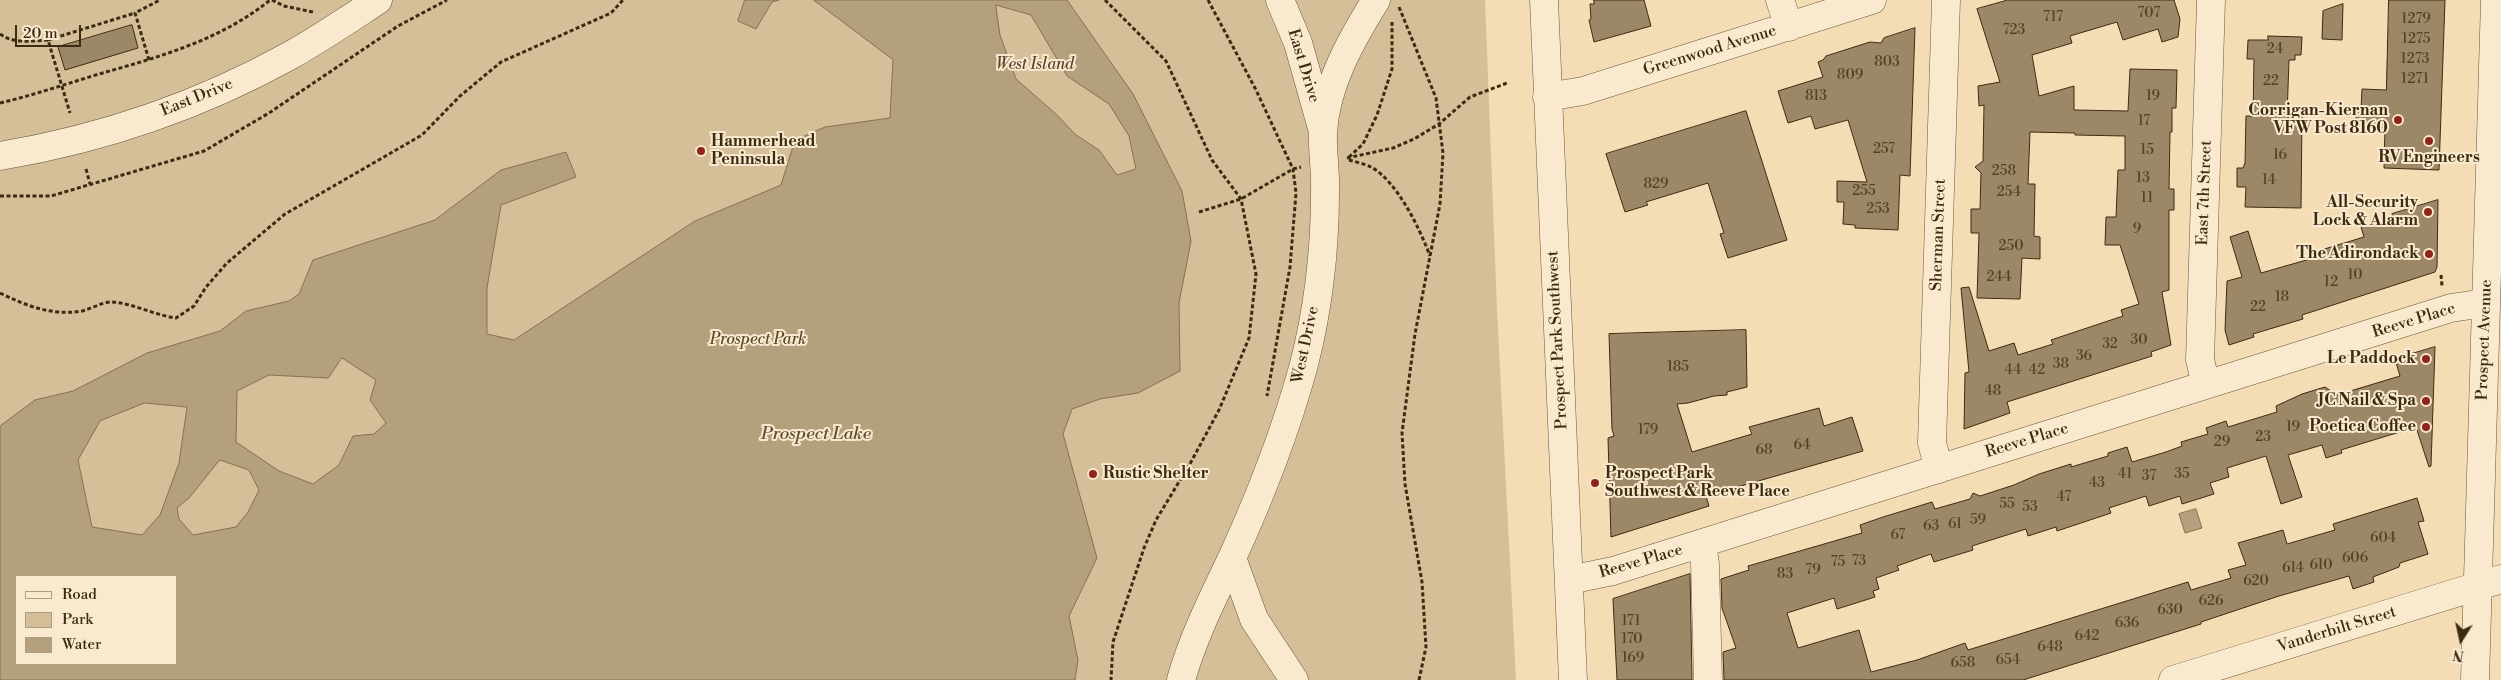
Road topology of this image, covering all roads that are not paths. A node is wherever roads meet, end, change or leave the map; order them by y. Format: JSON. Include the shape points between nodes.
{"nodes":[{"id":1,"x":378,"y":0,"type":"edge"},
{"id":2,"x":1280,"y":0,"type":"edge"},
{"id":3,"x":1544,"y":0,"type":"edge"},
{"id":4,"x":1780,"y":0,"type":"edge"},
{"id":5,"x":1872,"y":0,"type":"edge"},
{"id":6,"x":1946,"y":0,"type":"edge"},
{"id":7,"x":2211,"y":0,"type":"edge"},
{"id":8,"x":2495,"y":0,"type":"edge"},
{"id":9,"x":1384,"y":8,"type":"edge"},
{"id":10,"x":1788,"y":27,"type":"junction"},
{"id":11,"x":1547,"y":97,"type":"junction"},
{"id":12,"x":1323,"y":132,"type":"junction"},
{"id":13,"x":0,"y":156,"type":"edge"},
{"id":14,"x":2485,"y":303,"type":"junction"},
{"id":15,"x":2206,"y":385,"type":"junction"},
{"id":16,"x":1939,"y":469,"type":"junction"},
{"id":17,"x":1702,"y":544,"type":"junction"},
{"id":18,"x":1232,"y":558,"type":"junction"},
{"id":19,"x":1569,"y":580,"type":"junction"},
{"id":20,"x":2489,"y":583,"type":"edge"},
{"id":21,"x":1181,"y":680,"type":"edge"},
{"id":22,"x":1294,"y":680,"type":"edge"},
{"id":23,"x":1573,"y":680,"type":"edge"},
{"id":24,"x":1708,"y":680,"type":"edge"},
{"id":25,"x":2173,"y":680,"type":"edge"},
{"id":26,"x":2476,"y":680,"type":"edge"}],
"edges":[{"from":1,"to":13,"type":"street","name":"East Drive","via":[[291,55],[188,104],[115,129]]},
{"from":2,"to":12,"type":"street","name":"East Drive","via":[[1298,43]]},
{"from":3,"to":11,"type":"street","name":"Prospect Park Southwest"},
{"from":4,"to":10,"type":"street"},
{"from":5,"to":10,"type":"street","name":"Greenwood Avenue"},
{"from":6,"to":16,"type":"street","name":"Sherman Street","via":[[1932,443]]},
{"from":7,"to":15,"type":"street","name":"East 7th Street","via":[[2200,360]]},
{"from":8,"to":14,"type":"street","name":"Prospect Avenue"},
{"from":9,"to":12,"type":"street","name":"West Drive","via":[[1348,48],[1337,74]]},
{"from":10,"to":11,"type":"street","name":"Greenwood Avenue","via":[[1583,91]]},
{"from":11,"to":19,"type":"street","name":"Prospect Park Southwest"},
{"from":12,"to":18,"type":"street","name":"West Drive","via":[[1324,219],[1314,321],[1278,449]]},
{"from":14,"to":15,"type":"street","name":"Reeve Place","via":[[2451,308]]},
{"from":14,"to":20,"type":"street","name":"Prospect Avenue"},
{"from":15,"to":16,"type":"street","name":"Reeve Place"},
{"from":16,"to":17,"type":"street","name":"Reeve Place"},
{"from":17,"to":19,"type":"street","name":"Reeve Place","via":[[1613,572]]},
{"from":17,"to":24,"type":"street"},
{"from":18,"to":21,"type":"street","name":"West Drive","via":[[1196,635]]},
{"from":18,"to":22,"type":"street","via":[[1254,620]]},
{"from":19,"to":23,"type":"street","name":"Prospect Park Southwest"},
{"from":20,"to":25,"type":"street","name":"Vanderbilt Street"},
{"from":20,"to":26,"type":"street","name":"Prospect Avenue"}]}
